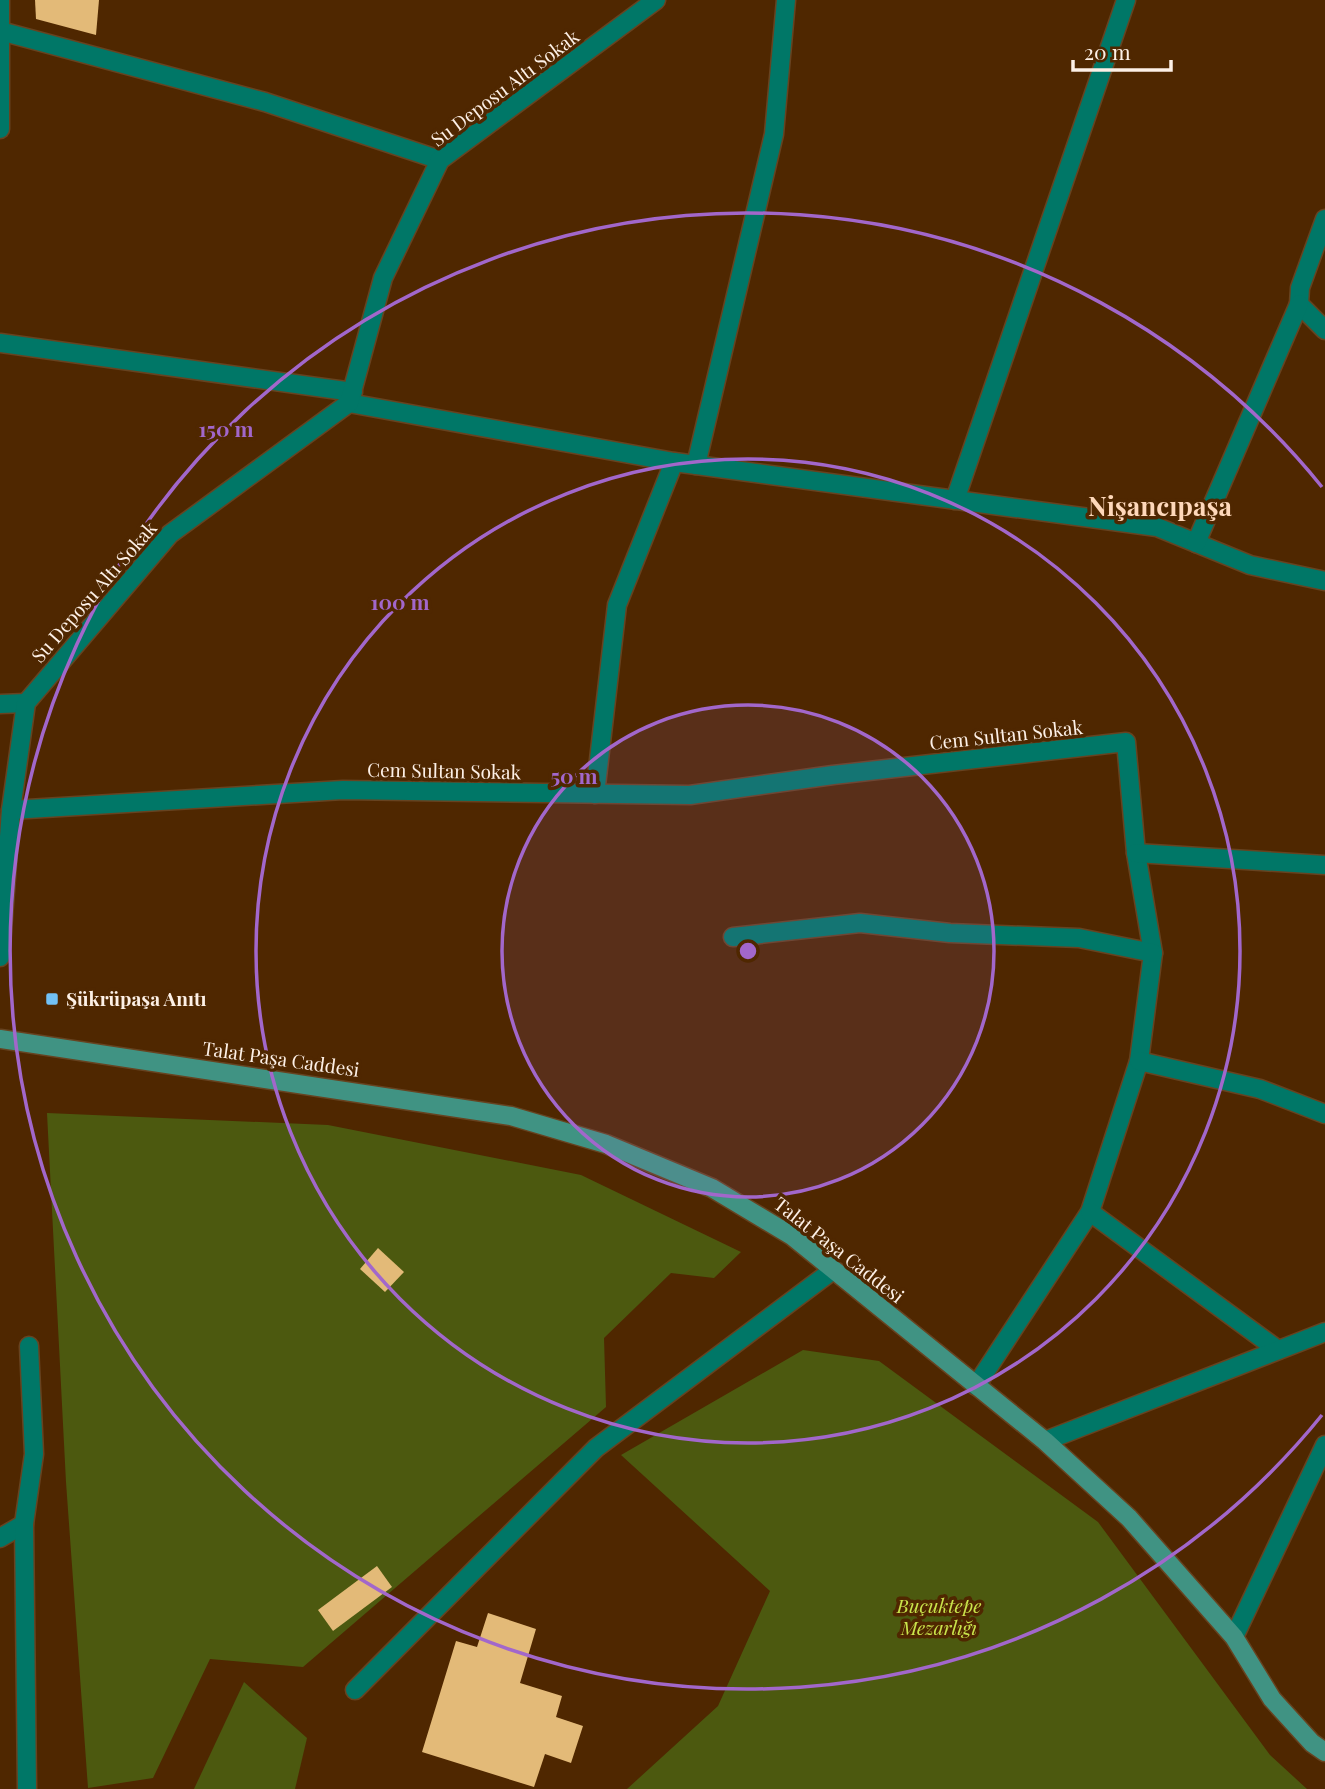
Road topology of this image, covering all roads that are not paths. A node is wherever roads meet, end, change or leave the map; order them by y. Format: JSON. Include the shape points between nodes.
{"nodes":[{"id":1,"x":1,"y":0,"type":"edge"},
{"id":2,"x":656,"y":0,"type":"edge"},
{"id":3,"x":786,"y":0,"type":"edge"},
{"id":4,"x":1126,"y":0,"type":"edge"},
{"id":5,"x":0,"y":31,"type":"edge"},
{"id":6,"x":0,"y":129,"type":"edge"},
{"id":7,"x":440,"y":160,"type":"junction"},
{"id":8,"x":1325,"y":219,"type":"edge"},
{"id":9,"x":1299,"y":303,"type":"junction"},
{"id":10,"x":1325,"y":330,"type":"edge"},
{"id":11,"x":0,"y":342,"type":"edge"},
{"id":12,"x":351,"y":397,"type":"junction"},
{"id":13,"x":674,"y":462,"type":"junction"},
{"id":14,"x":696,"y":465,"type":"junction"},
{"id":15,"x":955,"y":500,"type":"junction"},
{"id":16,"x":1196,"y":542,"type":"junction"},
{"id":17,"x":1325,"y":581,"type":"edge"},
{"id":18,"x":26,"y":703,"type":"junction"},
{"id":19,"x":0,"y":704,"type":"edge"},
{"id":20,"x":595,"y":794,"type":"junction"},
{"id":21,"x":11,"y":810,"type":"junction"},
{"id":22,"x":1136,"y":853,"type":"junction"},
{"id":23,"x":1325,"y":865,"type":"edge"},
{"id":24,"x":733,"y":937,"type":"dead end"},
{"id":25,"x":1153,"y":953,"type":"junction"},
{"id":26,"x":0,"y":957,"type":"edge"},
{"id":27,"x":0,"y":1039,"type":"edge"},
{"id":28,"x":1139,"y":1061,"type":"junction"},
{"id":29,"x":1325,"y":1114,"type":"edge"},
{"id":30,"x":1090,"y":1212,"type":"junction"},
{"id":31,"x":833,"y":1270,"type":"junction"},
{"id":32,"x":1325,"y":1332,"type":"edge"},
{"id":33,"x":29,"y":1346,"type":"dead end"},
{"id":34,"x":1278,"y":1350,"type":"junction"},
{"id":35,"x":976,"y":1386,"type":"junction"},
{"id":36,"x":1045,"y":1441,"type":"junction"},
{"id":37,"x":1325,"y":1445,"type":"edge"},
{"id":38,"x":24,"y":1524,"type":"junction"},
{"id":39,"x":0,"y":1538,"type":"edge"},
{"id":40,"x":1234,"y":1637,"type":"junction"},
{"id":41,"x":355,"y":1690,"type":"dead end"},
{"id":42,"x":1325,"y":1752,"type":"edge"},
{"id":43,"x":27,"y":1789,"type":"edge"}],
"edges":[{"from":1,"to":5,"type":"street"},
{"from":2,"to":7,"type":"street","name":"Su Deposu Altı Sokak"},
{"from":3,"to":14,"type":"street","via":[[774,134]]},
{"from":4,"to":15,"type":"street"},
{"from":5,"to":6,"type":"street"},
{"from":5,"to":7,"type":"street","via":[[265,102]]},
{"from":7,"to":12,"type":"street","name":"Su Deposu Altı Sokak","via":[[383,278]]},
{"from":8,"to":9,"type":"street"},
{"from":9,"to":10,"type":"street"},
{"from":9,"to":16,"type":"street"},
{"from":11,"to":12,"type":"street"},
{"from":12,"to":13,"type":"street"},
{"from":12,"to":18,"type":"street","name":"Su Deposu Altı Sokak","via":[[170,534]]},
{"from":13,"to":14,"type":"street"},
{"from":13,"to":20,"type":"street","via":[[617,605]]},
{"from":14,"to":15,"type":"street"},
{"from":15,"to":16,"type":"street","via":[[1157,527]]},
{"from":16,"to":17,"type":"street","via":[[1250,565]]},
{"from":18,"to":19,"type":"street"},
{"from":18,"to":21,"type":"street"},
{"from":20,"to":21,"type":"street","name":"Cem Sultan Sokak","via":[[343,790]]},
{"from":20,"to":22,"type":"street","name":"Cem Sultan Sokak","via":[[690,795],[1126,742]]},
{"from":21,"to":26,"type":"street"},
{"from":22,"to":23,"type":"street"},
{"from":22,"to":25,"type":"street"},
{"from":24,"to":25,"type":"street","via":[[860,923],[950,933],[1079,938]]},
{"from":25,"to":28,"type":"street"},
{"from":27,"to":31,"type":"main road","name":"Talat Paşa Caddesi","via":[[472,1109],[551,1126],[712,1188],[792,1236]]},
{"from":28,"to":29,"type":"street","via":[[1260,1089]]},
{"from":28,"to":30,"type":"street"},
{"from":30,"to":34,"type":"street"},
{"from":30,"to":35,"type":"street"},
{"from":31,"to":35,"type":"main road","name":"Talat Paşa Caddesi"},
{"from":31,"to":41,"type":"street","via":[[596,1448]]},
{"from":32,"to":34,"type":"street"},
{"from":33,"to":38,"type":"street","via":[[34,1454]]},
{"from":34,"to":36,"type":"street"},
{"from":35,"to":36,"type":"main road","name":"Talat Paşa Caddesi"},
{"from":36,"to":40,"type":"main road","name":"Talat Paşa Caddesi","via":[[1129,1518]]},
{"from":37,"to":40,"type":"street"},
{"from":38,"to":39,"type":"street"},
{"from":38,"to":43,"type":"street"},
{"from":40,"to":42,"type":"main road","name":"Talat Paşa Caddesi","via":[[1272,1699]]}]}
